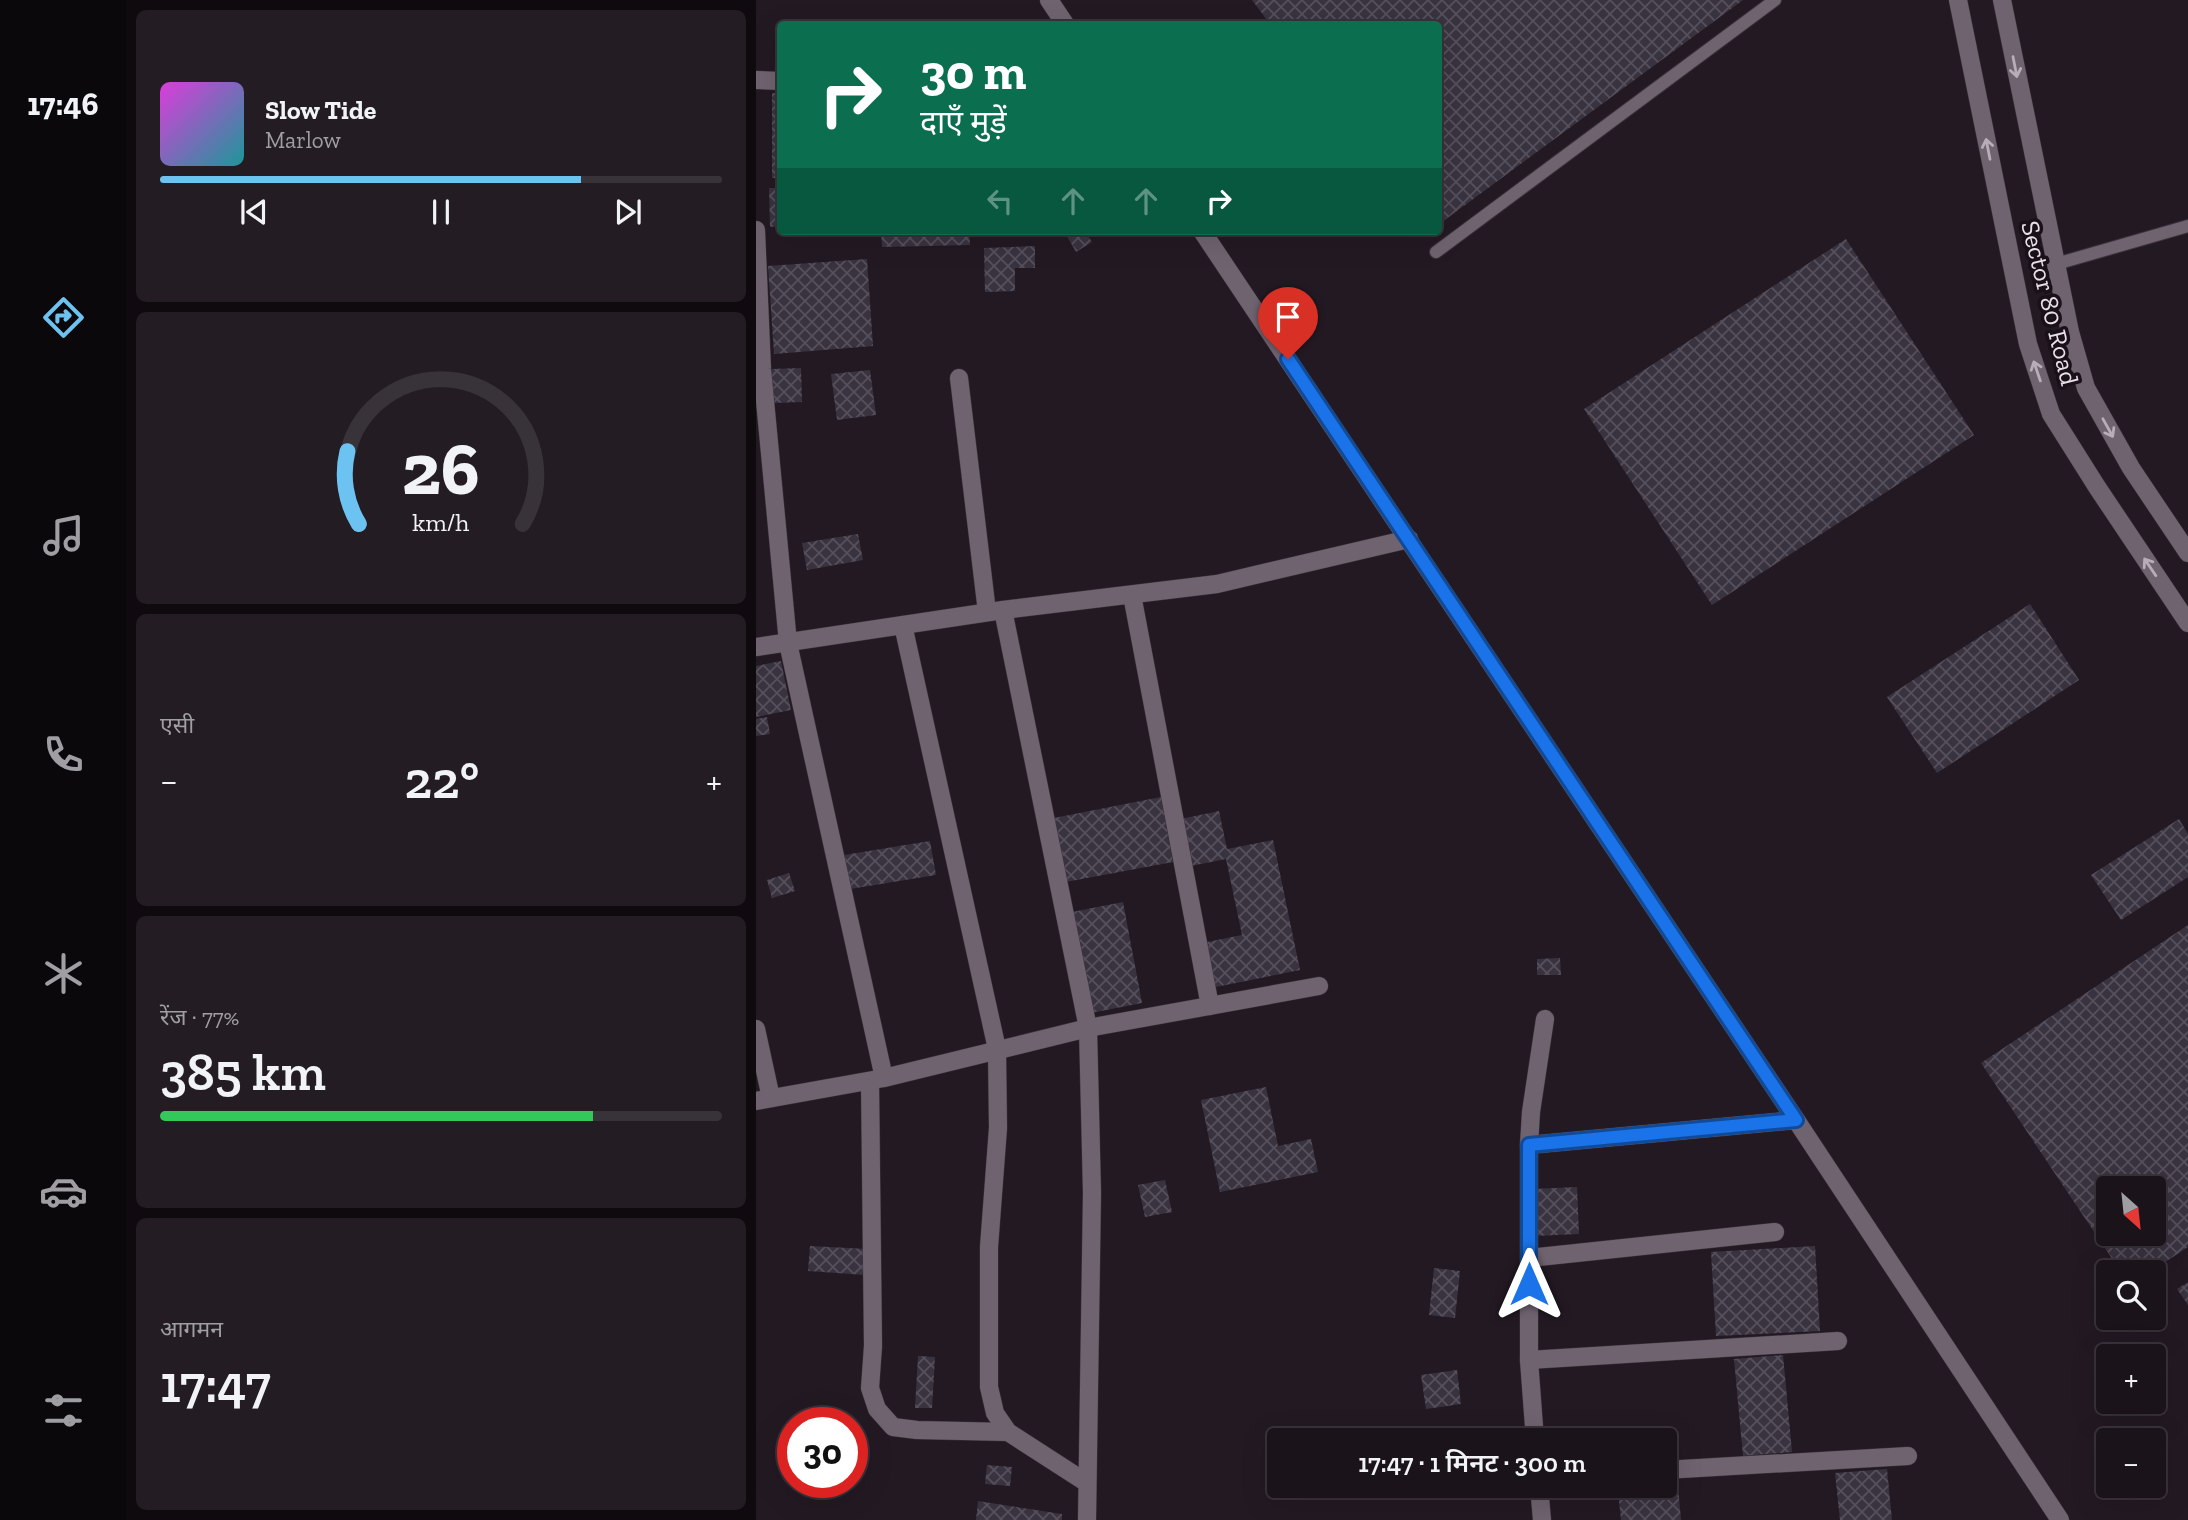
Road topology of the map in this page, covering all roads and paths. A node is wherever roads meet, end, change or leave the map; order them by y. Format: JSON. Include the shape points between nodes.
{"nodes":[{"id":1,"x":1049,"y":0,"type":"edge"},
{"id":2,"x":1775,"y":0,"type":"edge"},
{"id":3,"x":1958,"y":0,"type":"edge"},
{"id":4,"x":2002,"y":0,"type":"edge"},
{"id":5,"x":1063,"y":21,"type":"edge"},
{"id":6,"x":756,"y":80,"type":"edge"},
{"id":7,"x":777,"y":81,"type":"edge"},
{"id":8,"x":2188,"y":226,"type":"edge"},
{"id":9,"x":756,"y":230,"type":"edge"},
{"id":10,"x":1197,"y":235,"type":"edge"},
{"id":11,"x":1205,"y":235,"type":"edge"},
{"id":12,"x":1213,"y":247,"type":"junction"},
{"id":13,"x":1436,"y":252,"type":"dead end"},
{"id":14,"x":2056,"y":264,"type":"junction"},
{"id":15,"x":959,"y":378,"type":"dead end"},
{"id":16,"x":1409,"y":539,"type":"junction"},
{"id":17,"x":2188,"y":553,"type":"edge"},
{"id":18,"x":1132,"y":595,"type":"junction"},
{"id":19,"x":995,"y":611,"type":"junction"},
{"id":20,"x":2188,"y":623,"type":"edge"},
{"id":21,"x":903,"y":625,"type":"junction"},
{"id":22,"x":788,"y":643,"type":"junction"},
{"id":23,"x":756,"y":647,"type":"edge"},
{"id":24,"x":1318,"y":986,"type":"dead end"},
{"id":25,"x":1210,"y":1006,"type":"junction"},
{"id":26,"x":1545,"y":1019,"type":"dead end"},
{"id":27,"x":1088,"y":1028,"type":"junction"},
{"id":28,"x":756,"y":1029,"type":"edge"},
{"id":29,"x":997,"y":1049,"type":"junction"},
{"id":30,"x":877,"y":1079,"type":"junction"},
{"id":31,"x":764,"y":1100,"type":"edge"},
{"id":32,"x":1796,"y":1120,"type":"junction"},
{"id":33,"x":1529,"y":1145,"type":"junction"},
{"id":34,"x":1775,"y":1232,"type":"dead end"},
{"id":35,"x":1529,"y":1258,"type":"junction"},
{"id":36,"x":1838,"y":1341,"type":"dead end"},
{"id":37,"x":1529,"y":1360,"type":"junction"},
{"id":38,"x":1534,"y":1428,"type":"edge"},
{"id":39,"x":1008,"y":1432,"type":"junction"},
{"id":40,"x":1909,"y":1456,"type":"dead end"},
{"id":41,"x":1677,"y":1469,"type":"edge"},
{"id":42,"x":1087,"y":1483,"type":"junction"},
{"id":43,"x":1540,"y":1498,"type":"edge"},
{"id":44,"x":1087,"y":1520,"type":"edge"},
{"id":45,"x":1542,"y":1520,"type":"edge"},
{"id":46,"x":2060,"y":1520,"type":"edge"}],
"edges":[{"from":1,"to":5,"type":"street"},
{"from":2,"to":13,"type":"lane"},
{"from":20,"to":3,"type":"street","name":"Sector 80 Road","one_way":true,"via":[[2051,414],[2028,344]]},
{"from":4,"to":14,"type":"street","name":"Sector 80 Road","one_way":true},
{"from":6,"to":7,"type":"street"},
{"from":8,"to":14,"type":"lane"},
{"from":9,"to":22,"type":"street","via":[[762,369]]},
{"from":10,"to":12,"type":"street"},
{"from":11,"to":12,"type":"street"},
{"from":12,"to":16,"type":"street"},
{"from":14,"to":17,"type":"street","name":"Sector 80 Road","one_way":true,"via":[[2086,388],[2131,468]]},
{"from":15,"to":19,"type":"street"},
{"from":16,"to":18,"type":"street","via":[[1217,584]]},
{"from":16,"to":32,"type":"street"},
{"from":18,"to":19,"type":"street"},
{"from":18,"to":25,"type":"street"},
{"from":19,"to":21,"type":"street"},
{"from":19,"to":27,"type":"street"},
{"from":21,"to":22,"type":"street"},
{"from":21,"to":29,"type":"street"},
{"from":22,"to":23,"type":"street"},
{"from":22,"to":30,"type":"street"},
{"from":24,"to":25,"type":"street"},
{"from":25,"to":27,"type":"street"},
{"from":26,"to":33,"type":"street"},
{"from":27,"to":29,"type":"street"},
{"from":27,"to":42,"type":"street","via":[[1092,1193]]},
{"from":28,"to":31,"type":"street"},
{"from":29,"to":30,"type":"street"},
{"from":29,"to":39,"type":"street","via":[[989,1387],[995,1413]]},
{"from":30,"to":31,"type":"street"},
{"from":30,"to":39,"type":"street","via":[[870,1388],[877,1409],[893,1427]]},
{"from":32,"to":33,"type":"street"},
{"from":32,"to":46,"type":"street"},
{"from":33,"to":35,"type":"street"},
{"from":34,"to":35,"type":"street"},
{"from":35,"to":37,"type":"street"},
{"from":36,"to":37,"type":"street"},
{"from":37,"to":38,"type":"street"},
{"from":39,"to":42,"type":"street"},
{"from":40,"to":41,"type":"street"},
{"from":42,"to":44,"type":"street"},
{"from":43,"to":45,"type":"street"}]}
